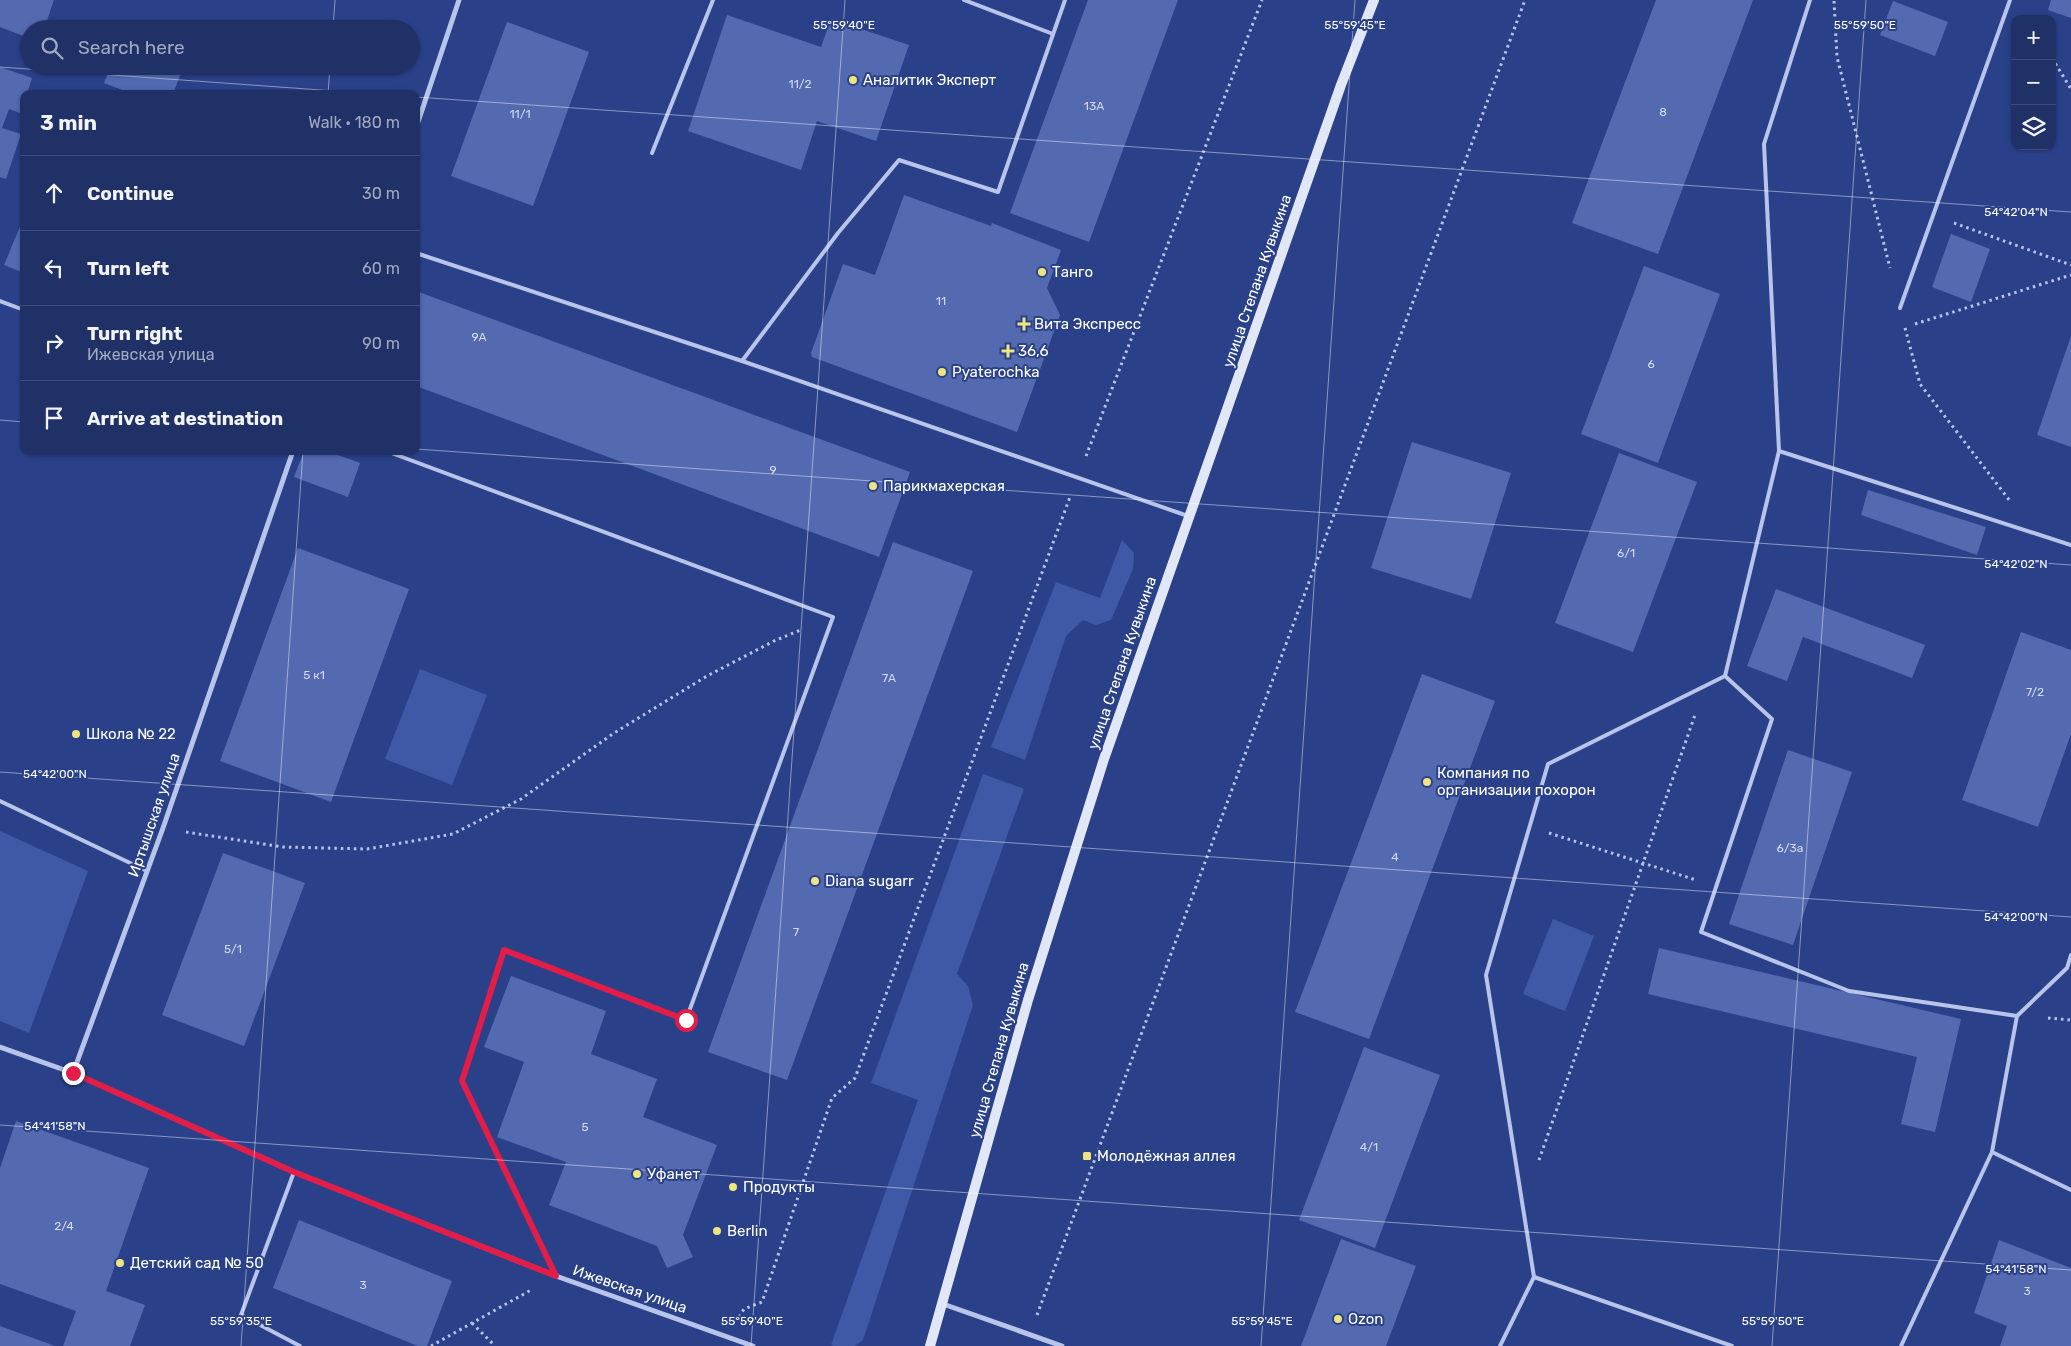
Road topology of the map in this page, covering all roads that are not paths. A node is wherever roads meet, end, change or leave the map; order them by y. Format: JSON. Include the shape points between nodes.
{"nodes":[{"id":1,"x":459,"y":0,"type":"edge"},
{"id":2,"x":712,"y":0,"type":"edge"},
{"id":3,"x":964,"y":0,"type":"edge"},
{"id":4,"x":1065,"y":0,"type":"edge"},
{"id":5,"x":1374,"y":0,"type":"edge"},
{"id":6,"x":1810,"y":0,"type":"edge"},
{"id":7,"x":2010,"y":0,"type":"edge"},
{"id":8,"x":1053,"y":34,"type":"junction"},
{"id":9,"x":420,"y":116,"type":"edge"},
{"id":10,"x":652,"y":153,"type":"dead end"},
{"id":11,"x":420,"y":254,"type":"edge"},
{"id":12,"x":0,"y":301,"type":"edge"},
{"id":13,"x":20,"y":308,"type":"edge"},
{"id":14,"x":1900,"y":308,"type":"dead end"},
{"id":15,"x":742,"y":361,"type":"junction"},
{"id":16,"x":1779,"y":451,"type":"junction"},
{"id":17,"x":292,"y":455,"type":"edge"},
{"id":18,"x":397,"y":455,"type":"edge"},
{"id":19,"x":1189,"y":517,"type":"junction"},
{"id":20,"x":2071,"y":545,"type":"edge"},
{"id":21,"x":1726,"y":676,"type":"junction"},
{"id":22,"x":0,"y":801,"type":"edge"},
{"id":23,"x":148,"y":871,"type":"junction"},
{"id":24,"x":2071,"y":956,"type":"edge"},
{"id":25,"x":2017,"y":1016,"type":"junction"},
{"id":26,"x":0,"y":1047,"type":"edge"},
{"id":27,"x":73,"y":1073,"type":"junction"},
{"id":28,"x":1992,"y":1152,"type":"junction"},
{"id":29,"x":294,"y":1172,"type":"junction"},
{"id":30,"x":2071,"y":1190,"type":"edge"},
{"id":31,"x":556,"y":1276,"type":"junction"},
{"id":32,"x":1534,"y":1277,"type":"junction"},
{"id":33,"x":942,"y":1304,"type":"junction"},
{"id":34,"x":300,"y":1346,"type":"edge"},
{"id":35,"x":753,"y":1346,"type":"edge"},
{"id":36,"x":930,"y":1346,"type":"edge"},
{"id":37,"x":1062,"y":1346,"type":"edge"},
{"id":38,"x":1500,"y":1346,"type":"edge"},
{"id":39,"x":1732,"y":1346,"type":"edge"},
{"id":40,"x":1901,"y":1346,"type":"edge"}],
"edges":[{"from":1,"to":9,"type":"street"},
{"from":2,"to":10,"type":"lane"},
{"from":3,"to":8,"type":"lane"},
{"from":4,"to":8,"type":"lane"},
{"from":5,"to":19,"type":"main road","name":"улица Степана Кувыкина"},
{"from":6,"to":16,"type":"lane","via":[[1764,144]]},
{"from":7,"to":14,"type":"lane"},
{"from":8,"to":15,"type":"lane","via":[[998,192],[900,160],[838,233]]},
{"from":11,"to":15,"type":"lane"},
{"from":12,"to":13,"type":"lane"},
{"from":15,"to":19,"type":"lane"},
{"from":16,"to":20,"type":"lane"},
{"from":16,"to":21,"type":"lane"},
{"from":17,"to":23,"type":"street","name":"Иртышская улица"},
{"from":18,"to":31,"type":"lane","via":[[832,617],[686,1020],[504,950],[462,1081]]},
{"from":19,"to":33,"type":"main road","name":"улица Степана Кувыкина","via":[[1104,759],[1031,991]]},
{"from":21,"to":25,"type":"lane","via":[[1772,719],[1701,932],[1849,990]]},
{"from":21,"to":32,"type":"lane","via":[[1548,764],[1486,975]]},
{"from":22,"to":23,"type":"lane"},
{"from":23,"to":27,"type":"street","name":"Иртышская улица"},
{"from":24,"to":25,"type":"lane","via":[[2067,968]]},
{"from":25,"to":28,"type":"lane"},
{"from":26,"to":27,"type":"street","name":"Ижевская улица"},
{"from":27,"to":29,"type":"street","name":"Ижевская улица"},
{"from":28,"to":30,"type":"lane"},
{"from":28,"to":40,"type":"lane"},
{"from":29,"to":31,"type":"street","name":"Ижевская улица"},
{"from":29,"to":34,"type":"lane","via":[[241,1315]]},
{"from":31,"to":35,"type":"street","name":"Ижевская улица"},
{"from":32,"to":38,"type":"lane"},
{"from":32,"to":39,"type":"lane"},
{"from":33,"to":36,"type":"main road","name":"улица Степана Кувыкина"},
{"from":33,"to":37,"type":"street"}]}
